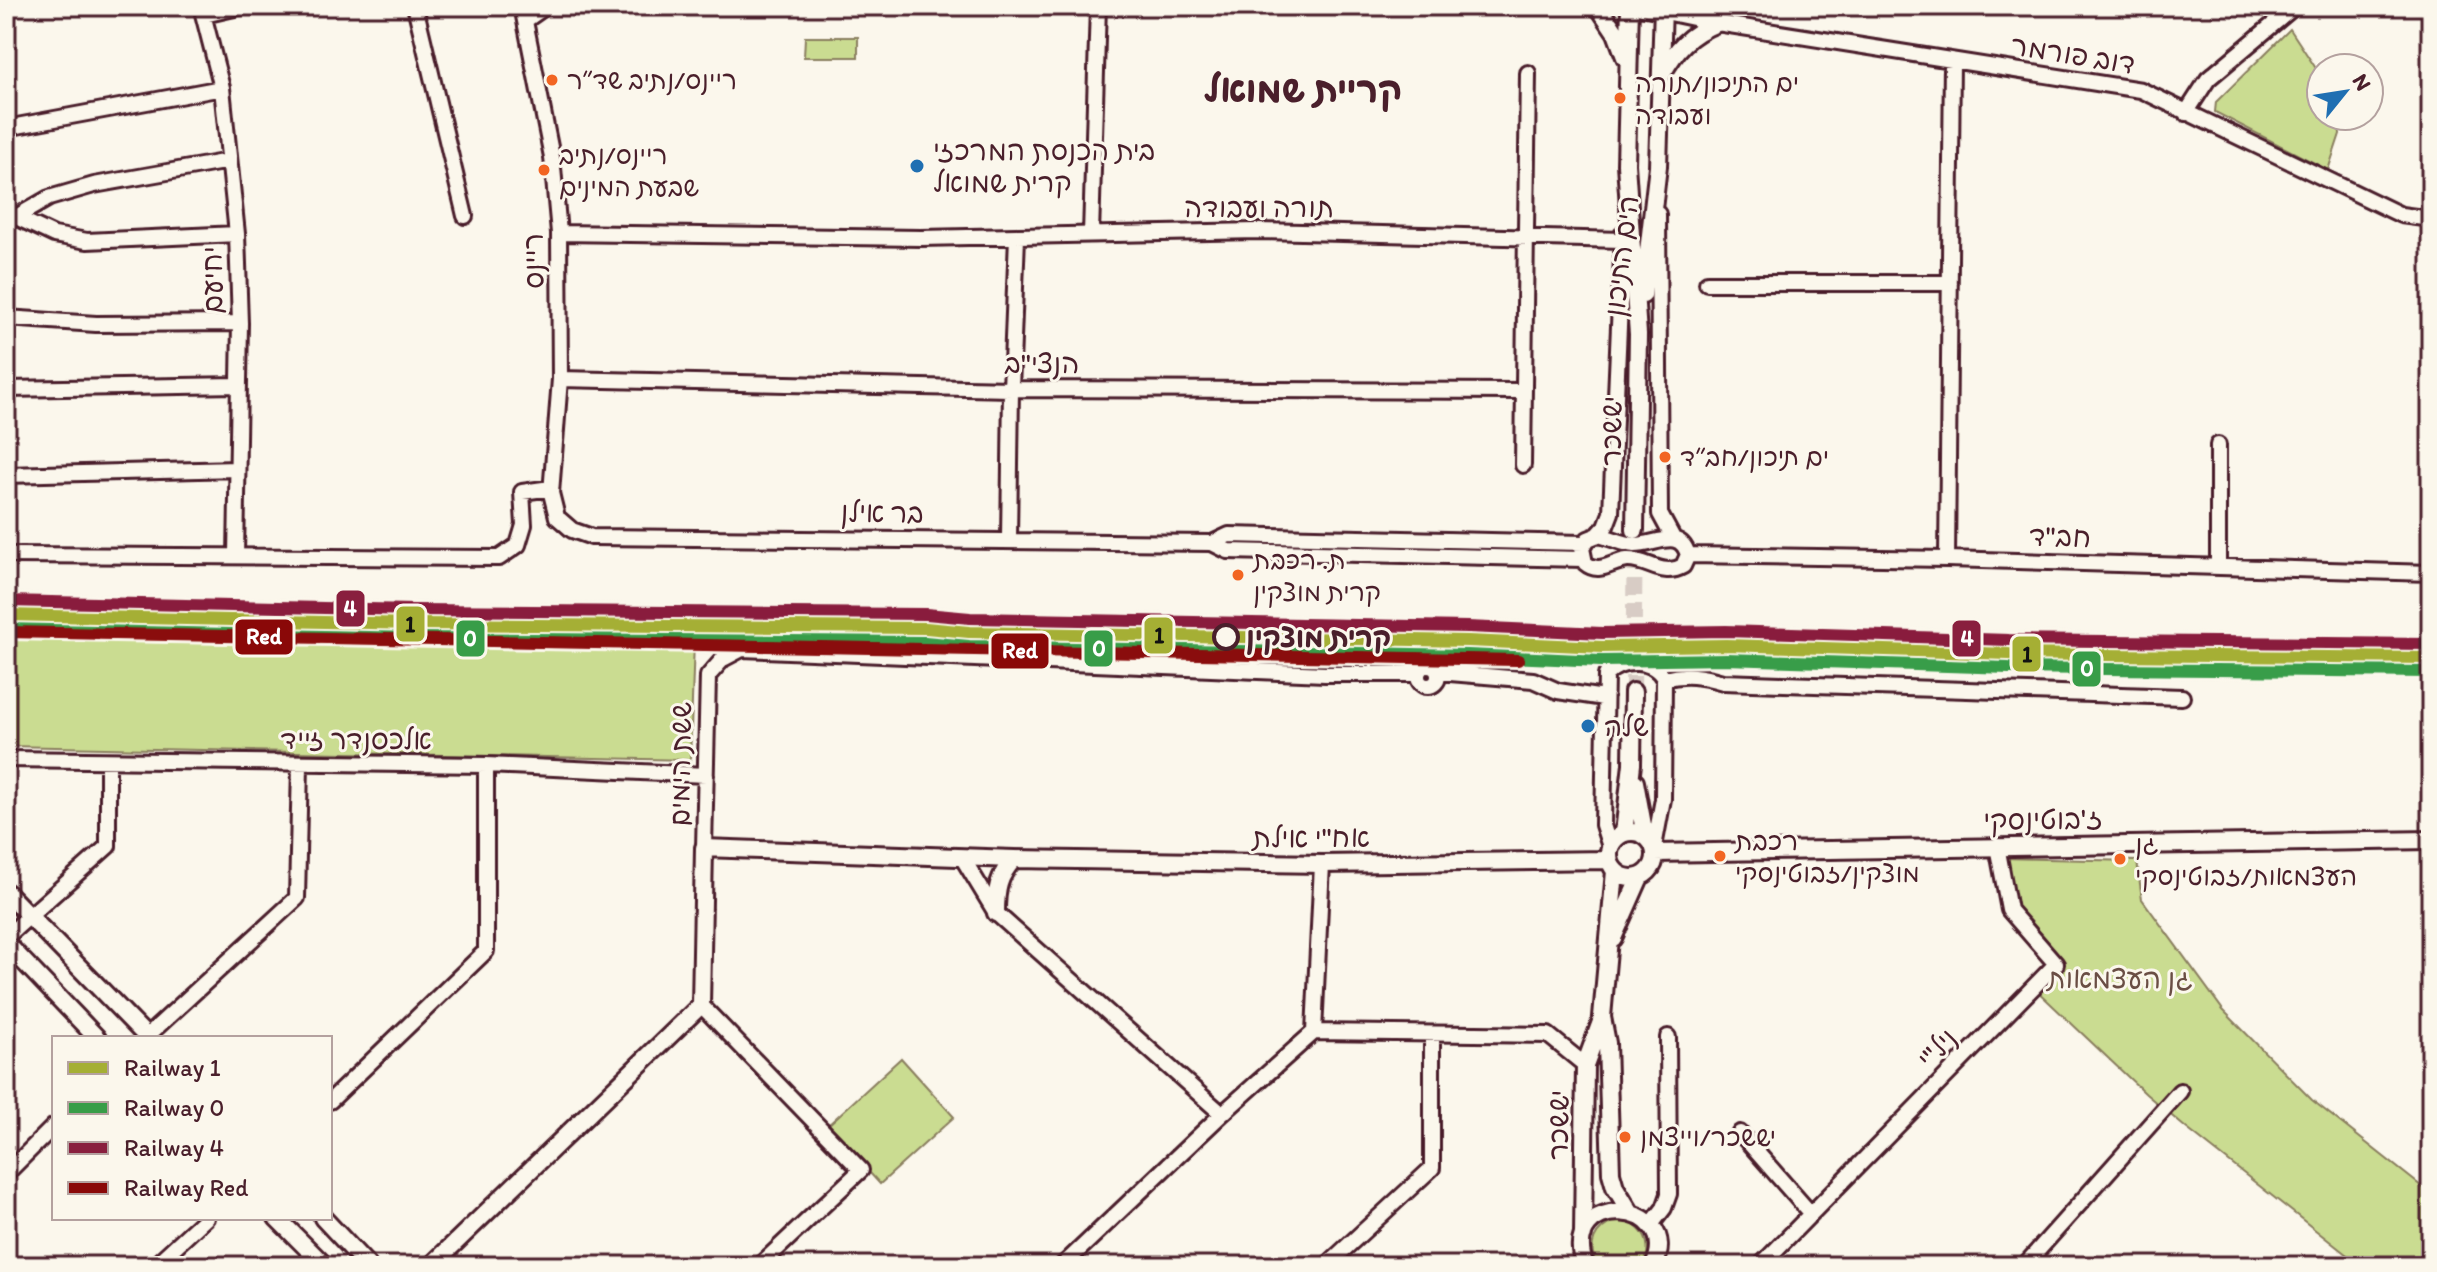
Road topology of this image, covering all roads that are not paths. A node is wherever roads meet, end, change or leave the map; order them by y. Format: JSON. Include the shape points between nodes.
{"nodes":[{"id":1,"x":243,"y":6,"type":"edge"},
{"id":2,"x":415,"y":6,"type":"edge"},
{"id":3,"x":546,"y":6,"type":"edge"},
{"id":4,"x":1098,"y":6,"type":"edge"},
{"id":5,"x":1598,"y":6,"type":"edge"},
{"id":6,"x":1630,"y":6,"type":"edge"},
{"id":7,"x":1637,"y":6,"type":"edge"},
{"id":8,"x":2295,"y":6,"type":"edge"},
{"id":9,"x":1663,"y":9,"type":"edge"},
{"id":10,"x":203,"y":11,"type":"edge"},
{"id":11,"x":524,"y":13,"type":"edge"},
{"id":12,"x":1717,"y":23,"type":"junction"},
{"id":13,"x":1952,"y":61,"type":"junction"},
{"id":14,"x":1528,"y":73,"type":"dead end"},
{"id":15,"x":1661,"y":76,"type":"junction"},
{"id":16,"x":1628,"y":81,"type":"junction"},
{"id":17,"x":222,"y":88,"type":"junction"},
{"id":18,"x":2186,"y":113,"type":"junction"},
{"id":19,"x":6,"y":128,"type":"edge"},
{"id":20,"x":229,"y":161,"type":"junction"},
{"id":21,"x":1626,"y":164,"type":"junction"},
{"id":22,"x":1658,"y":166,"type":"junction"},
{"id":23,"x":465,"y":216,"type":"dead end"},
{"id":24,"x":11,"y":218,"type":"edge"},
{"id":25,"x":2431,"y":219,"type":"edge"},
{"id":26,"x":559,"y":233,"type":"junction"},
{"id":27,"x":237,"y":234,"type":"junction"},
{"id":28,"x":1091,"y":234,"type":"junction"},
{"id":29,"x":1017,"y":237,"type":"junction"},
{"id":30,"x":1526,"y":238,"type":"junction"},
{"id":31,"x":1623,"y":240,"type":"junction"},
{"id":32,"x":1707,"y":283,"type":"dead end"},
{"id":33,"x":1950,"y":283,"type":"junction"},
{"id":34,"x":6,"y":318,"type":"edge"},
{"id":35,"x":240,"y":323,"type":"junction"},
{"id":36,"x":1638,"y":334,"type":"junction"},
{"id":37,"x":560,"y":379,"type":"junction"},
{"id":38,"x":238,"y":385,"type":"junction"},
{"id":39,"x":6,"y":389,"type":"edge"},
{"id":40,"x":1011,"y":389,"type":"junction"},
{"id":41,"x":1524,"y":391,"type":"junction"},
{"id":42,"x":2218,"y":445,"type":"dead end"},
{"id":43,"x":1523,"y":465,"type":"dead end"},
{"id":44,"x":237,"y":469,"type":"junction"},
{"id":45,"x":6,"y":475,"type":"edge"},
{"id":46,"x":551,"y":488,"type":"junction"},
{"id":47,"x":557,"y":517,"type":"joint"},
{"id":48,"x":1635,"y":530,"type":"tunnel mouth"},
{"id":49,"x":1598,"y":535,"type":"junction"},
{"id":50,"x":1673,"y":538,"type":"junction"},
{"id":51,"x":1009,"y":539,"type":"junction"},
{"id":52,"x":1212,"y":543,"type":"junction"},
{"id":53,"x":1584,"y":543,"type":"junction"},
{"id":54,"x":6,"y":555,"type":"edge"},
{"id":55,"x":1688,"y":555,"type":"junction"},
{"id":56,"x":236,"y":556,"type":"junction"},
{"id":57,"x":1583,"y":559,"type":"junction"},
{"id":58,"x":1947,"y":559,"type":"junction"},
{"id":59,"x":2218,"y":567,"type":"junction"},
{"id":60,"x":2431,"y":573,"type":"edge"},
{"id":61,"x":1664,"y":679,"type":"junction"},
{"id":62,"x":1633,"y":692,"type":"tunnel mouth"},
{"id":63,"x":2182,"y":697,"type":"dead end"},
{"id":64,"x":1604,"y":698,"type":"junction"},
{"id":65,"x":6,"y":759,"type":"edge"},
{"id":66,"x":108,"y":762,"type":"junction"},
{"id":67,"x":1632,"y":764,"type":"junction"},
{"id":68,"x":300,"y":765,"type":"junction"},
{"id":69,"x":486,"y":765,"type":"junction"},
{"id":70,"x":706,"y":775,"type":"junction"},
{"id":71,"x":1624,"y":833,"type":"junction"},
{"id":72,"x":2431,"y":840,"type":"edge"},
{"id":73,"x":1652,"y":845,"type":"junction"},
{"id":74,"x":1997,"y":846,"type":"junction"},
{"id":75,"x":704,"y":848,"type":"junction"},
{"id":76,"x":962,"y":857,"type":"junction"},
{"id":77,"x":1014,"y":859,"type":"junction"},
{"id":78,"x":1611,"y":859,"type":"junction"},
{"id":79,"x":1322,"y":864,"type":"junction"},
{"id":80,"x":1640,"y":877,"type":"junction"},
{"id":81,"x":6,"y":892,"type":"edge"},
{"id":82,"x":996,"y":913,"type":"junction"},
{"id":83,"x":28,"y":916,"type":"junction"},
{"id":84,"x":6,"y":937,"type":"edge"},
{"id":85,"x":6,"y":943,"type":"edge"},
{"id":86,"x":1608,"y":950,"type":"junction"},
{"id":87,"x":701,"y":1005,"type":"junction"},
{"id":88,"x":1602,"y":1017,"type":"junction"},
{"id":89,"x":1314,"y":1032,"type":"junction"},
{"id":90,"x":1432,"y":1034,"type":"junction"},
{"id":91,"x":95,"y":1036,"type":"edge"},
{"id":92,"x":146,"y":1036,"type":"edge"},
{"id":93,"x":148,"y":1036,"type":"edge"},
{"id":94,"x":1668,"y":1037,"type":"dead end"},
{"id":95,"x":1585,"y":1065,"type":"junction"},
{"id":96,"x":2180,"y":1091,"type":"dead end"},
{"id":97,"x":332,"y":1099,"type":"edge"},
{"id":98,"x":1222,"y":1114,"type":"junction"},
{"id":99,"x":52,"y":1128,"type":"edge"},
{"id":100,"x":1740,"y":1133,"type":"dead end"},
{"id":101,"x":6,"y":1174,"type":"edge"},
{"id":102,"x":1630,"y":1212,"type":"junction"},
{"id":103,"x":1811,"y":1214,"type":"junction"},
{"id":104,"x":204,"y":1220,"type":"edge"},
{"id":105,"x":279,"y":1220,"type":"edge"},
{"id":106,"x":325,"y":1220,"type":"edge"},
{"id":107,"x":1650,"y":1226,"type":"junction"},
{"id":108,"x":1583,"y":1235,"type":"junction"},
{"id":109,"x":1656,"y":1258,"type":"edge"},
{"id":110,"x":1579,"y":1263,"type":"edge"},
{"id":111,"x":1766,"y":1264,"type":"edge"},
{"id":112,"x":154,"y":1266,"type":"edge"},
{"id":113,"x":325,"y":1266,"type":"edge"},
{"id":114,"x":368,"y":1266,"type":"edge"},
{"id":115,"x":431,"y":1266,"type":"edge"},
{"id":116,"x":759,"y":1266,"type":"edge"},
{"id":117,"x":1062,"y":1266,"type":"edge"},
{"id":118,"x":1326,"y":1266,"type":"edge"},
{"id":119,"x":1669,"y":1266,"type":"edge"},
{"id":120,"x":2024,"y":1266,"type":"edge"}],
"edges":[{"from":1,"to":10,"type":"street"},
{"from":2,"to":23,"type":"street"},
{"from":3,"to":11,"type":"street"},
{"from":4,"to":28,"type":"street"},
{"from":5,"to":16,"type":"street","via":[[1623,48]]},
{"from":6,"to":16,"type":"street","name":"הים התיכון"},
{"from":7,"to":9,"type":"street","name":"דוב פורמר"},
{"from":8,"to":18,"type":"street","via":[[2208,79]]},
{"from":9,"to":12,"type":"street","name":"דוב פורמר"},
{"from":9,"to":15,"type":"street","name":"הים התיכון"},
{"from":10,"to":17,"type":"street","name":"יחיעם"},
{"from":11,"to":26,"type":"street","name":"ריינס","via":[[552,157]]},
{"from":12,"to":13,"type":"street","name":"דוב פורמר"},
{"from":12,"to":15,"type":"street","via":[[1684,42]]},
{"from":13,"to":18,"type":"street","name":"דוב פורמר","via":[[2141,90]]},
{"from":13,"to":33,"type":"street"},
{"from":14,"to":30,"type":"street"},
{"from":15,"to":22,"type":"street","name":"הים התיכון"},
{"from":16,"to":21,"type":"street","name":"הים התיכון"},
{"from":17,"to":19,"type":"street"},
{"from":17,"to":20,"type":"street","name":"יחיעם"},
{"from":18,"to":25,"type":"street","name":"דוב פורמר","via":[[2401,215]]},
{"from":20,"to":24,"type":"street","via":[[94,185],[49,198]]},
{"from":20,"to":27,"type":"street","name":"יחיעם"},
{"from":21,"to":31,"type":"street"},
{"from":21,"to":36,"type":"street","name":"הים התיכון"},
{"from":22,"to":36,"type":"street","name":"הים התיכון"},
{"from":22,"to":50,"type":"street","via":[[1660,514]]},
{"from":24,"to":27,"type":"street","via":[[87,241]]},
{"from":26,"to":29,"type":"street","name":"תורה ועבודה"},
{"from":26,"to":37,"type":"street","name":"ריינס"},
{"from":27,"to":35,"type":"street","name":"יחיעם"},
{"from":28,"to":29,"type":"street","name":"תורה ועבודה"},
{"from":28,"to":30,"type":"street","name":"תורה ועבודה","via":[[1257,231]]},
{"from":29,"to":40,"type":"street"},
{"from":30,"to":31,"type":"street","name":"תורה ועבודה"},
{"from":30,"to":41,"type":"street"},
{"from":31,"to":49,"type":"street","via":[[1611,513]]},
{"from":32,"to":33,"type":"street"},
{"from":33,"to":58,"type":"street"},
{"from":34,"to":35,"type":"street","via":[[96,324]]},
{"from":35,"to":38,"type":"street","name":"יחיעם"},
{"from":36,"to":48,"type":"street","name":"יששכר"},
{"from":37,"to":40,"type":"street","name":"הנצי\"ב"},
{"from":37,"to":46,"type":"street","name":"ריינס"},
{"from":38,"to":39,"type":"street"},
{"from":38,"to":44,"type":"street","name":"יחיעם"},
{"from":40,"to":41,"type":"street","name":"הנצי\"ב"},
{"from":40,"to":51,"type":"street"},
{"from":41,"to":43,"type":"street"},
{"from":42,"to":59,"type":"street"},
{"from":44,"to":45,"type":"street"},
{"from":44,"to":56,"type":"street","name":"יחיעם"},
{"from":46,"to":47,"type":"street","name":"ריינס"},
{"from":46,"to":56,"type":"street","via":[[522,492],[524,525],[518,545],[499,558]]},
{"from":47,"to":51,"type":"street","name":"בר אילן","via":[[592,537]]},
{"from":49,"to":50,"type":"street","via":[[1629,544]]},
{"from":49,"to":53,"type":"street"},
{"from":50,"to":55,"type":"street"},
{"from":51,"to":52,"type":"street","name":"בר אילן"},
{"from":52,"to":53,"type":"street","name":"בר אילן","via":[[1229,535]]},
{"from":52,"to":57,"type":"street","name":"בר אילן","via":[[1228,551]]},
{"from":53,"to":57,"type":"street"},
{"from":54,"to":56,"type":"street"},
{"from":55,"to":57,"type":"street","name":"בר אילן","via":[[1683,566],[1671,571],[1628,560],[1597,569]]},
{"from":55,"to":58,"type":"street","name":"חב\"ד"},
{"from":58,"to":59,"type":"street","name":"חב\"ד"},
{"from":59,"to":60,"type":"street","name":"חב\"ד"},
{"from":61,"to":63,"type":"street","via":[[1700,675],[1723,682]]},
{"from":61,"to":64,"type":"street","via":[[1645,664],[1621,666],[1606,675]]},
{"from":61,"to":73,"type":"street","via":[[1663,799]]},
{"from":62,"to":67,"type":"street"},
{"from":64,"to":70,"type":"street","name":"ששת הימים","via":[[1558,691],[1533,680],[1438,672],[1426,665],[1417,674],[1325,674],[742,649],[708,676]]},
{"from":64,"to":78,"type":"street","via":[[1603,825]]},
{"from":65,"to":66,"type":"street","name":"אלכסנדר זייד"},
{"from":66,"to":68,"type":"street","name":"אלכסנדר זייד"},
{"from":66,"to":83,"type":"street","via":[[108,846]]},
{"from":67,"to":71,"type":"street"},
{"from":67,"to":73,"type":"street"},
{"from":68,"to":69,"type":"street","name":"אלכסנדר זייד"},
{"from":68,"to":93,"type":"street","via":[[297,898]]},
{"from":69,"to":70,"type":"street","name":"אלכסנדר זייד"},
{"from":69,"to":97,"type":"street","via":[[486,951]]},
{"from":70,"to":75,"type":"street","name":"ששת הימים"},
{"from":71,"to":73,"type":"street","via":[[1631,831]]},
{"from":71,"to":78,"type":"street","via":[[1618,836]]},
{"from":72,"to":74,"type":"street","name":"ז'בוטינסקי"},
{"from":73,"to":74,"type":"street","name":"ז'בוטינסקי"},
{"from":73,"to":80,"type":"street","via":[[1653,865]]},
{"from":74,"to":103,"type":"street","name":"ניל\"י","via":[[2009,910],[2056,964]]},
{"from":75,"to":76,"type":"street"},
{"from":75,"to":87,"type":"street","name":"ששת הימים"},
{"from":76,"to":77,"type":"street"},
{"from":76,"to":82,"type":"street"},
{"from":77,"to":79,"type":"street","name":"אח\"י אילת"},
{"from":77,"to":82,"type":"street","via":[[1001,872]]},
{"from":78,"to":79,"type":"street","name":"אח\"י אילת"},
{"from":78,"to":80,"type":"street","via":[[1627,878]]},
{"from":78,"to":86,"type":"street","name":"יששכר"},
{"from":79,"to":89,"type":"street"},
{"from":80,"to":86,"type":"street","name":"יששכר"},
{"from":81,"to":83,"type":"street"},
{"from":82,"to":98,"type":"street"},
{"from":83,"to":84,"type":"street"},
{"from":83,"to":92,"type":"street"},
{"from":85,"to":91,"type":"street"},
{"from":86,"to":88,"type":"street","name":"יששכר"},
{"from":87,"to":115,"type":"street"},
{"from":87,"to":116,"type":"street","via":[[861,1170]]},
{"from":88,"to":95,"type":"street","name":"יששכר"},
{"from":88,"to":102,"type":"street","name":"יששכר","via":[[1611,1173]]},
{"from":89,"to":90,"type":"street"},
{"from":89,"to":98,"type":"street"},
{"from":90,"to":95,"type":"street","via":[[1548,1035]]},
{"from":90,"to":118,"type":"street","via":[[1432,1168]]},
{"from":94,"to":107,"type":"street","via":[[1669,1194]]},
{"from":95,"to":108,"type":"street","name":"יששכר"},
{"from":96,"to":120,"type":"street"},
{"from":98,"to":117,"type":"street"},
{"from":99,"to":101,"type":"street"},
{"from":100,"to":103,"type":"street"},
{"from":102,"to":107,"type":"street"},
{"from":102,"to":108,"type":"street","via":[[1606,1212]]},
{"from":103,"to":111,"type":"street","name":"ניל\"י"},
{"from":104,"to":112,"type":"street"},
{"from":105,"to":113,"type":"street"},
{"from":106,"to":114,"type":"street"},
{"from":107,"to":109,"type":"street"},
{"from":108,"to":110,"type":"street","name":"יששכר"},
{"from":109,"to":119,"type":"street"}]}
